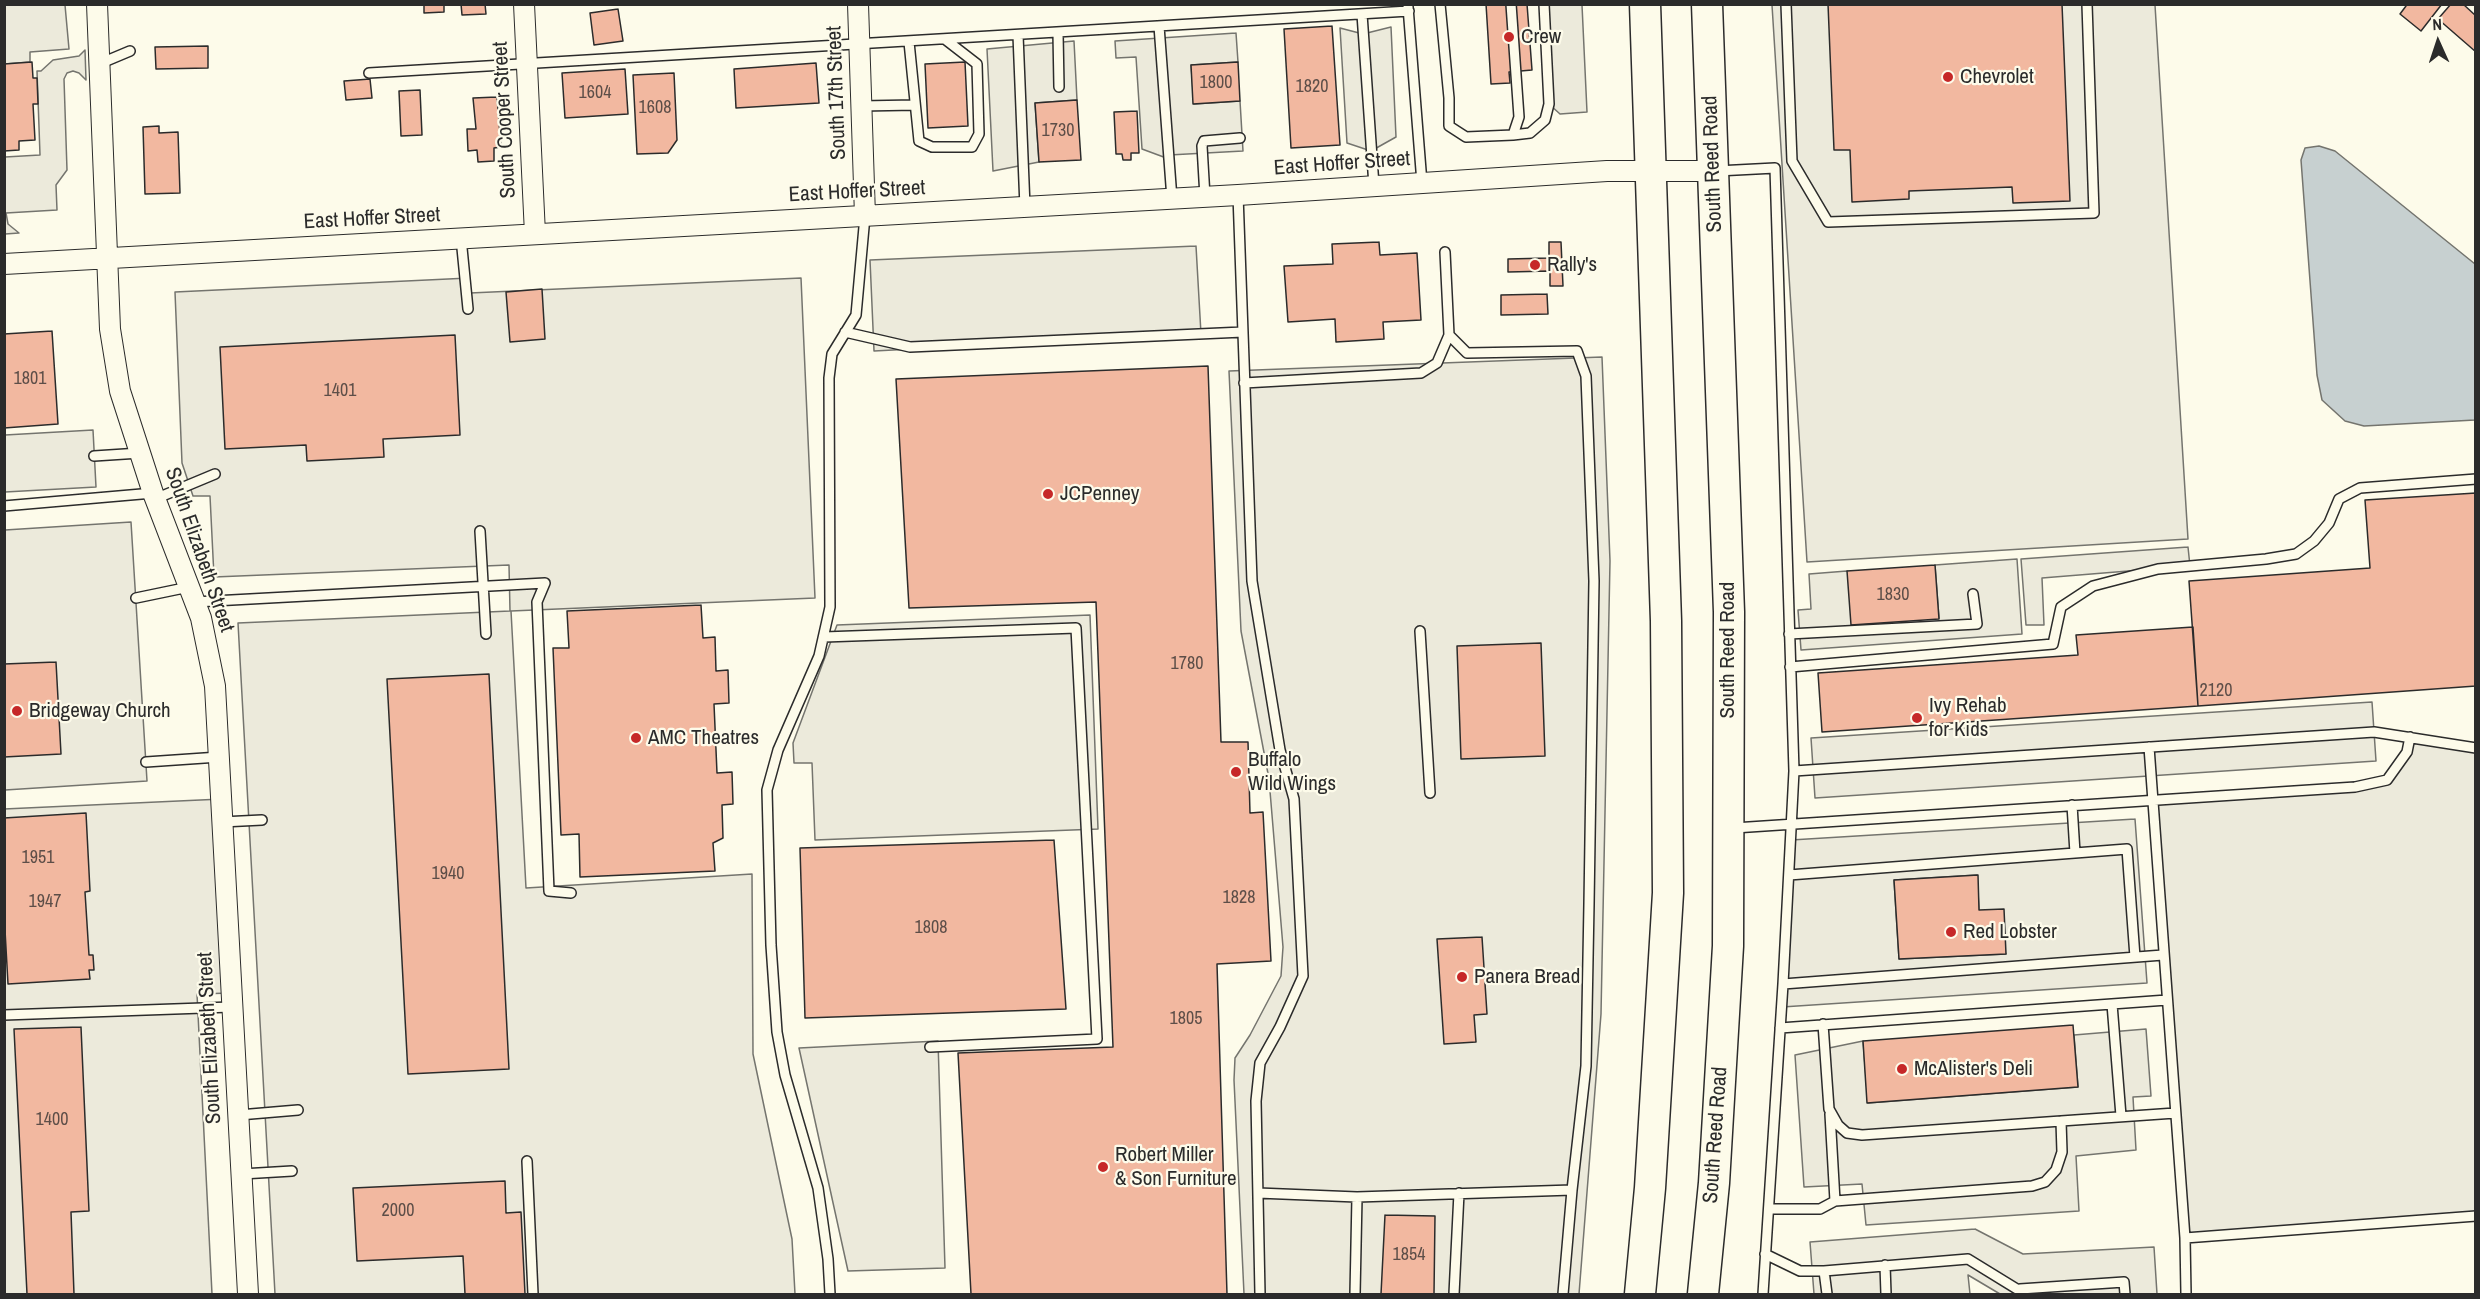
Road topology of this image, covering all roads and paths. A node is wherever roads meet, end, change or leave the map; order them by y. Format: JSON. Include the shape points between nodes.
{"nodes":[{"id":1,"x":97,"y":4,"type":"edge"},
{"id":2,"x":524,"y":4,"type":"edge"},
{"id":3,"x":858,"y":4,"type":"edge"},
{"id":4,"x":1440,"y":4,"type":"edge"},
{"id":5,"x":1511,"y":4,"type":"edge"},
{"id":6,"x":1544,"y":4,"type":"edge"},
{"id":7,"x":1645,"y":4,"type":"edge"},
{"id":8,"x":1707,"y":4,"type":"edge"},
{"id":9,"x":1786,"y":4,"type":"edge"},
{"id":10,"x":2087,"y":4,"type":"edge"},
{"id":11,"x":1408,"y":8,"type":"edge"},
{"id":12,"x":1362,"y":14,"type":"junction"},
{"id":13,"x":1159,"y":26,"type":"junction"},
{"id":14,"x":1058,"y":33,"type":"junction"},
{"id":15,"x":1018,"y":35,"type":"junction"},
{"id":16,"x":946,"y":40,"type":"junction"},
{"id":17,"x":909,"y":42,"type":"junction"},
{"id":18,"x":859,"y":45,"type":"junction"},
{"id":19,"x":130,"y":51,"type":"dead end"},
{"id":20,"x":526,"y":62,"type":"junction"},
{"id":21,"x":99,"y":64,"type":"junction"},
{"id":22,"x":369,"y":73,"type":"dead end"},
{"id":23,"x":1059,"y":87,"type":"dead end"},
{"id":24,"x":915,"y":105,"type":"junction"},
{"id":25,"x":861,"y":106,"type":"junction"},
{"id":26,"x":1513,"y":135,"type":"junction"},
{"id":27,"x":1240,"y":138,"type":"dead end"},
{"id":28,"x":1792,"y":161,"type":"junction"},
{"id":29,"x":1775,"y":168,"type":"junction"},
{"id":30,"x":1651,"y":170,"type":"junction"},
{"id":31,"x":1712,"y":171,"type":"junction"},
{"id":32,"x":1422,"y":183,"type":"junction"},
{"id":33,"x":1374,"y":186,"type":"junction"},
{"id":34,"x":1238,"y":195,"type":"junction"},
{"id":35,"x":1205,"y":196,"type":"junction"},
{"id":36,"x":1172,"y":199,"type":"junction"},
{"id":37,"x":1025,"y":207,"type":"junction"},
{"id":38,"x":865,"y":216,"type":"junction"},
{"id":39,"x":535,"y":234,"type":"junction"},
{"id":40,"x":461,"y":238,"type":"junction"},
{"id":41,"x":1445,"y":252,"type":"dead end"},
{"id":42,"x":107,"y":259,"type":"junction"},
{"id":43,"x":4,"y":264,"type":"edge"},
{"id":44,"x":468,"y":309,"type":"dead end"},
{"id":45,"x":845,"y":332,"type":"junction"},
{"id":46,"x":1243,"y":332,"type":"junction"},
{"id":47,"x":1449,"y":335,"type":"junction"},
{"id":48,"x":1244,"y":383,"type":"junction"},
{"id":49,"x":140,"y":453,"type":"junction"},
{"id":50,"x":94,"y":456,"type":"dead end"},
{"id":51,"x":215,"y":474,"type":"dead end"},
{"id":52,"x":2475,"y":479,"type":"edge"},
{"id":53,"x":154,"y":496,"type":"junction"},
{"id":54,"x":4,"y":506,"type":"edge"},
{"id":55,"x":480,"y":531,"type":"dead end"},
{"id":56,"x":482,"y":586,"type":"junction"},
{"id":57,"x":1973,"y":594,"type":"dead end"},
{"id":58,"x":192,"y":595,"type":"junction"},
{"id":59,"x":136,"y":598,"type":"dead end"},
{"id":60,"x":1420,"y":631,"type":"dead end"},
{"id":61,"x":486,"y":634,"type":"dead end"},
{"id":62,"x":1789,"y":634,"type":"junction"},
{"id":63,"x":824,"y":637,"type":"junction"},
{"id":64,"x":1790,"y":667,"type":"junction"},
{"id":65,"x":2410,"y":737,"type":"junction"},
{"id":66,"x":2149,"y":747,"type":"junction"},
{"id":67,"x":2475,"y":748,"type":"edge"},
{"id":68,"x":219,"y":757,"type":"junction"},
{"id":69,"x":146,"y":762,"type":"dead end"},
{"id":70,"x":1794,"y":771,"type":"junction"},
{"id":71,"x":1430,"y":793,"type":"dead end"},
{"id":72,"x":2152,"y":800,"type":"junction"},
{"id":73,"x":2072,"y":805,"type":"junction"},
{"id":74,"x":262,"y":820,"type":"dead end"},
{"id":75,"x":222,"y":822,"type":"junction"},
{"id":76,"x":1792,"y":825,"type":"junction"},
{"id":77,"x":1728,"y":829,"type":"junction"},
{"id":78,"x":2075,"y":853,"type":"junction"},
{"id":79,"x":1789,"y":875,"type":"junction"},
{"id":80,"x":571,"y":893,"type":"dead end"},
{"id":81,"x":2163,"y":955,"type":"junction"},
{"id":82,"x":2135,"y":957,"type":"junction"},
{"id":83,"x":1783,"y":984,"type":"junction"},
{"id":84,"x":2167,"y":1000,"type":"junction"},
{"id":85,"x":2112,"y":1004,"type":"junction"},
{"id":86,"x":231,"y":1007,"type":"junction"},
{"id":87,"x":4,"y":1015,"type":"edge"},
{"id":88,"x":1823,"y":1024,"type":"junction"},
{"id":89,"x":1780,"y":1028,"type":"junction"},
{"id":90,"x":930,"y":1047,"type":"dead end"},
{"id":91,"x":1829,"y":1109,"type":"junction"},
{"id":92,"x":298,"y":1110,"type":"dead end"},
{"id":93,"x":2175,"y":1113,"type":"junction"},
{"id":94,"x":238,"y":1115,"type":"junction"},
{"id":95,"x":2121,"y":1116,"type":"junction"},
{"id":96,"x":2061,"y":1121,"type":"junction"},
{"id":97,"x":527,"y":1161,"type":"dead end"},
{"id":98,"x":292,"y":1171,"type":"dead end"},
{"id":99,"x":242,"y":1173,"type":"junction"},
{"id":100,"x":1572,"y":1190,"type":"junction"},
{"id":101,"x":1258,"y":1193,"type":"junction"},
{"id":102,"x":1459,"y":1193,"type":"junction"},
{"id":103,"x":1358,"y":1197,"type":"junction"},
{"id":104,"x":1835,"y":1201,"type":"junction"},
{"id":105,"x":1769,"y":1209,"type":"junction"},
{"id":106,"x":2475,"y":1216,"type":"edge"},
{"id":107,"x":2185,"y":1238,"type":"junction"},
{"id":108,"x":1765,"y":1254,"type":"junction"},
{"id":109,"x":1885,"y":1265,"type":"junction"},
{"id":110,"x":1824,"y":1271,"type":"junction"},
{"id":111,"x":2023,"y":1292,"type":"edge"},
{"id":112,"x":248,"y":1294,"type":"edge"},
{"id":113,"x":533,"y":1294,"type":"edge"},
{"id":114,"x":830,"y":1294,"type":"edge"},
{"id":115,"x":1260,"y":1294,"type":"edge"},
{"id":116,"x":1355,"y":1294,"type":"edge"},
{"id":117,"x":1455,"y":1294,"type":"edge"},
{"id":118,"x":1563,"y":1294,"type":"edge"},
{"id":119,"x":1640,"y":1294,"type":"edge"},
{"id":120,"x":1703,"y":1294,"type":"edge"},
{"id":121,"x":1763,"y":1294,"type":"edge"},
{"id":122,"x":1827,"y":1294,"type":"edge"},
{"id":123,"x":1886,"y":1294,"type":"edge"},
{"id":124,"x":2125,"y":1294,"type":"edge"},
{"id":125,"x":2186,"y":1294,"type":"edge"}],
"edges":[{"from":1,"to":21,"type":"street","name":"South Elizabeth Street"},
{"from":2,"to":20,"type":"street","name":"South Cooper Street"},
{"from":3,"to":18,"type":"street","name":"South 17th Street"},
{"from":4,"to":26,"type":"lane","via":[[1449,126],[1466,137]]},
{"from":5,"to":26,"type":"lane","via":[[1519,117]]},
{"from":6,"to":26,"type":"lane","via":[[1549,104],[1545,120],[1530,133]]},
{"from":7,"to":30,"type":"main road"},
{"from":8,"to":31,"type":"main road","name":"South Reed Road"},
{"from":9,"to":28,"type":"lane"},
{"from":10,"to":28,"type":"lane","via":[[2094,213],[1828,222]]},
{"from":11,"to":12,"type":"lane"},
{"from":11,"to":32,"type":"lane"},
{"from":12,"to":13,"type":"lane"},
{"from":12,"to":33,"type":"lane"},
{"from":13,"to":14,"type":"lane"},
{"from":13,"to":36,"type":"lane"},
{"from":14,"to":15,"type":"lane"},
{"from":14,"to":23,"type":"lane"},
{"from":15,"to":16,"type":"lane"},
{"from":15,"to":37,"type":"lane"},
{"from":16,"to":17,"type":"lane"},
{"from":16,"to":24,"type":"lane","via":[[977,64],[980,134],[972,147],[932,147],[919,141]]},
{"from":17,"to":18,"type":"lane"},
{"from":17,"to":24,"type":"lane"},
{"from":18,"to":20,"type":"lane"},
{"from":18,"to":25,"type":"street","name":"South 17th Street"},
{"from":19,"to":21,"type":"lane"},
{"from":20,"to":22,"type":"lane"},
{"from":20,"to":39,"type":"street","name":"South Cooper Street"},
{"from":21,"to":42,"type":"street","name":"South Elizabeth Street"},
{"from":24,"to":25,"type":"lane"},
{"from":25,"to":38,"type":"street","name":"South 17th Street"},
{"from":27,"to":35,"type":"lane","via":[[1204,141]]},
{"from":28,"to":29,"type":"lane"},
{"from":29,"to":31,"type":"lane"},
{"from":29,"to":62,"type":"lane"},
{"from":30,"to":31,"type":"street","name":"East Hoffer Street"},
{"from":30,"to":32,"type":"street","name":"East Hoffer Street"},
{"from":30,"to":119,"type":"main road","via":[[1666,621],[1668,893]]},
{"from":31,"to":77,"type":"main road","name":"South Reed Road","via":[[1729,612]]},
{"from":32,"to":33,"type":"street","name":"East Hoffer Street"},
{"from":33,"to":34,"type":"street","name":"East Hoffer Street"},
{"from":34,"to":35,"type":"street","name":"East Hoffer Street"},
{"from":34,"to":46,"type":"lane"},
{"from":35,"to":36,"type":"street","name":"East Hoffer Street"},
{"from":36,"to":37,"type":"street","name":"East Hoffer Street"},
{"from":37,"to":38,"type":"street","name":"East Hoffer Street"},
{"from":38,"to":39,"type":"street","name":"East Hoffer Street"},
{"from":38,"to":45,"type":"lane","via":[[856,315]]},
{"from":39,"to":40,"type":"street","name":"East Hoffer Street"},
{"from":40,"to":42,"type":"street","name":"East Hoffer Street"},
{"from":40,"to":44,"type":"lane"},
{"from":41,"to":47,"type":"lane"},
{"from":42,"to":43,"type":"street","name":"East Hoffer Street"},
{"from":42,"to":49,"type":"street","name":"South Elizabeth Street","via":[[110,329],[120,391]]},
{"from":45,"to":46,"type":"lane","via":[[910,347]]},
{"from":45,"to":63,"type":"lane","via":[[832,354],[829,378],[830,607]]},
{"from":46,"to":48,"type":"lane"},
{"from":47,"to":48,"type":"lane","via":[[1437,363],[1421,373]]},
{"from":47,"to":100,"type":"lane","via":[[1467,353],[1578,351],[1586,376],[1594,581],[1586,1066]]},
{"from":48,"to":101,"type":"lane","via":[[1251,581],[1280,750],[1294,799],[1303,976],[1260,1063],[1256,1101]]},
{"from":49,"to":50,"type":"lane"},
{"from":49,"to":53,"type":"street","name":"South Elizabeth Street"},
{"from":51,"to":53,"type":"lane"},
{"from":52,"to":64,"type":"lane","via":[[2360,488],[2339,499],[2329,523],[2296,554],[2158,568],[2094,586],[2061,607],[2054,644]]},
{"from":53,"to":54,"type":"lane"},
{"from":53,"to":58,"type":"street","name":"South Elizabeth Street"},
{"from":55,"to":56,"type":"lane"},
{"from":56,"to":58,"type":"lane"},
{"from":56,"to":61,"type":"lane"},
{"from":56,"to":80,"type":"lane","via":[[545,582],[537,602],[549,891]]},
{"from":57,"to":62,"type":"lane","via":[[1977,624]]},
{"from":58,"to":59,"type":"lane"},
{"from":58,"to":68,"type":"street","name":"South Elizabeth Street","via":[[201,618],[215,686]]},
{"from":60,"to":71,"type":"lane"},
{"from":62,"to":64,"type":"lane"},
{"from":63,"to":90,"type":"lane","via":[[1076,628],[1096,1039]]},
{"from":63,"to":114,"type":"lane","via":[[778,750],[767,790],[777,1032],[784,1074],[818,1188]]},
{"from":64,"to":70,"type":"lane"},
{"from":65,"to":66,"type":"lane","via":[[2374,732]]},
{"from":65,"to":67,"type":"lane"},
{"from":65,"to":72,"type":"lane","via":[[2408,752],[2387,780],[2355,787]]},
{"from":66,"to":70,"type":"lane"},
{"from":66,"to":72,"type":"lane"},
{"from":68,"to":69,"type":"lane"},
{"from":68,"to":75,"type":"street","name":"South Elizabeth Street"},
{"from":70,"to":76,"type":"lane"},
{"from":72,"to":73,"type":"lane"},
{"from":72,"to":81,"type":"lane"},
{"from":73,"to":76,"type":"lane"},
{"from":73,"to":78,"type":"lane"},
{"from":74,"to":75,"type":"lane"},
{"from":75,"to":86,"type":"street","name":"South Elizabeth Street"},
{"from":76,"to":77,"type":"lane"},
{"from":76,"to":79,"type":"lane"},
{"from":77,"to":120,"type":"main road","name":"South Reed Road","via":[[1728,946],[1714,1183]]},
{"from":78,"to":79,"type":"lane"},
{"from":78,"to":82,"type":"lane","via":[[2127,849]]},
{"from":79,"to":83,"type":"lane"},
{"from":81,"to":82,"type":"lane"},
{"from":81,"to":84,"type":"lane"},
{"from":82,"to":83,"type":"lane"},
{"from":83,"to":89,"type":"lane"},
{"from":84,"to":85,"type":"lane"},
{"from":84,"to":93,"type":"lane"},
{"from":85,"to":88,"type":"lane"},
{"from":85,"to":95,"type":"lane"},
{"from":86,"to":87,"type":"lane"},
{"from":86,"to":94,"type":"street","name":"South Elizabeth Street"},
{"from":88,"to":89,"type":"lane"},
{"from":88,"to":91,"type":"lane"},
{"from":89,"to":105,"type":"lane"},
{"from":91,"to":96,"type":"lane","via":[[1847,1133],[1862,1135]]},
{"from":91,"to":104,"type":"lane"},
{"from":92,"to":94,"type":"lane"},
{"from":93,"to":95,"type":"lane"},
{"from":93,"to":107,"type":"lane"},
{"from":94,"to":99,"type":"street","name":"South Elizabeth Street"},
{"from":95,"to":96,"type":"lane"},
{"from":96,"to":104,"type":"lane","via":[[2062,1152],[2056,1170],[2045,1182]]},
{"from":97,"to":113,"type":"lane"},
{"from":98,"to":99,"type":"lane"},
{"from":99,"to":112,"type":"street","name":"South Elizabeth Street"},
{"from":100,"to":102,"type":"lane"},
{"from":100,"to":118,"type":"lane"},
{"from":101,"to":103,"type":"lane"},
{"from":101,"to":115,"type":"lane"},
{"from":102,"to":103,"type":"lane"},
{"from":102,"to":117,"type":"lane"},
{"from":103,"to":116,"type":"lane"},
{"from":104,"to":105,"type":"lane","via":[[1820,1209]]},
{"from":105,"to":108,"type":"lane"},
{"from":106,"to":107,"type":"lane"},
{"from":107,"to":125,"type":"lane"},
{"from":108,"to":110,"type":"lane","via":[[1800,1271]]},
{"from":108,"to":121,"type":"lane"},
{"from":109,"to":110,"type":"lane"},
{"from":109,"to":111,"type":"lane","via":[[1968,1258]]},
{"from":109,"to":123,"type":"lane"},
{"from":110,"to":122,"type":"lane"},
{"from":111,"to":124,"type":"lane","via":[[2124,1282]]}]}
